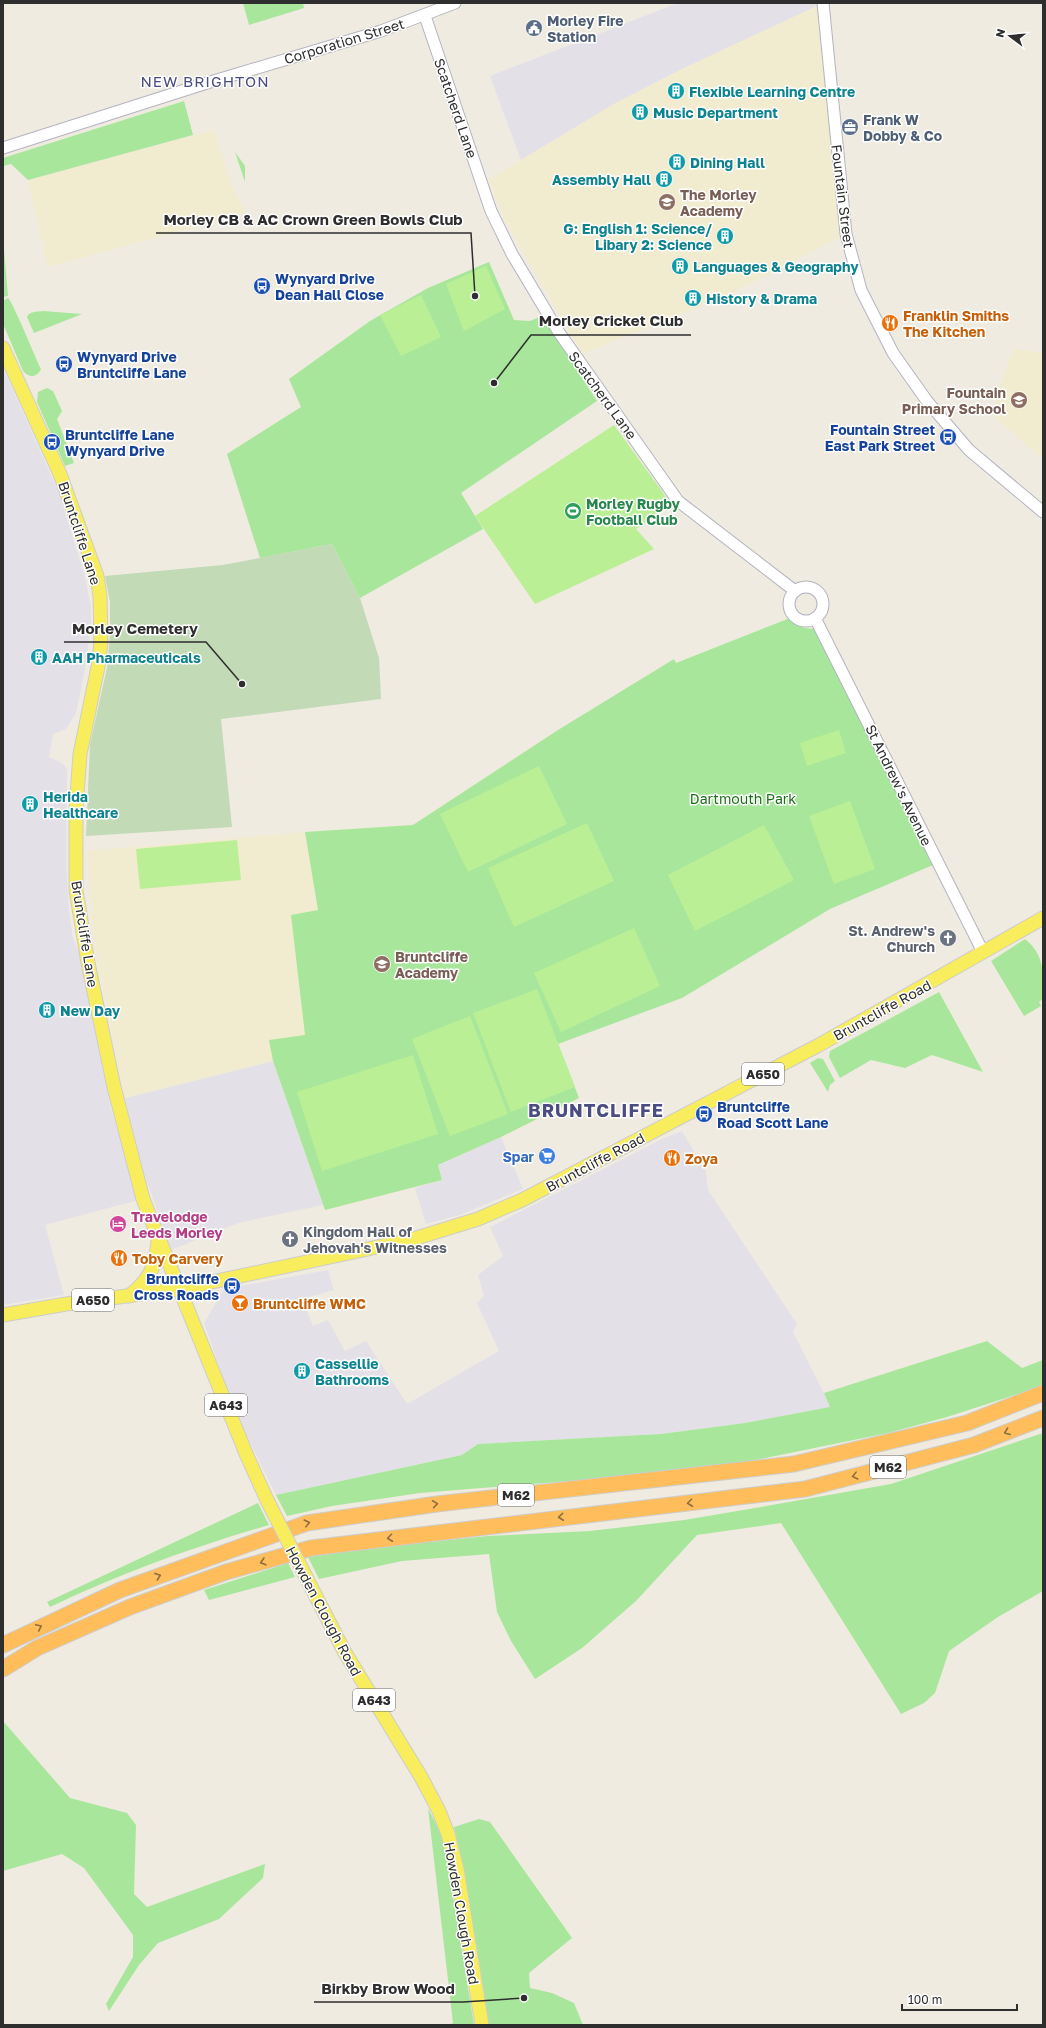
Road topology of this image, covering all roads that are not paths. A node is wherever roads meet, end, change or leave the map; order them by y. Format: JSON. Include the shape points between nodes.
{"nodes":[{"id":1,"x":455,"y":3,"type":"edge"},
{"id":2,"x":823,"y":3,"type":"edge"},
{"id":3,"x":425,"y":16,"type":"junction"},
{"id":4,"x":3,"y":148,"type":"edge"},
{"id":5,"x":3,"y":348,"type":"edge"},
{"id":6,"x":1043,"y":512,"type":"edge"},
{"id":7,"x":795,"y":591,"type":"junction"},
{"id":8,"x":815,"y":618,"type":"junction"},
{"id":9,"x":1043,"y":918,"type":"edge"},
{"id":10,"x":984,"y":952,"type":"junction"},
{"id":11,"x":158,"y":1238,"type":"junction"},
{"id":12,"x":179,"y":1289,"type":"junction"},
{"id":13,"x":129,"y":1296,"type":"junction"},
{"id":14,"x":3,"y":1316,"type":"edge"},
{"id":15,"x":1043,"y":1393,"type":"edge"},
{"id":16,"x":1043,"y":1418,"type":"edge"},
{"id":17,"x":3,"y":1645,"type":"edge"},
{"id":18,"x":3,"y":1669,"type":"edge"},
{"id":19,"x":482,"y":2025,"type":"edge"}],
"edges":[{"from":1,"to":3,"type":"street","name":"Corporation Street"},
{"from":2,"to":6,"type":"street","name":"Fountain Street","via":[[846,234],[861,290],[893,354],[927,402],[969,450]]},
{"from":3,"to":4,"type":"street","name":"Corporation Street"},
{"from":3,"to":7,"type":"street","name":"Scatcherd Lane","via":[[492,211],[512,254],[558,331],[678,501]]},
{"from":5,"to":11,"type":"main road","name":"Bruntcliffe Lane","number":"A643","via":[[60,474],[97,576],[101,641],[80,754],[76,809],[76,890],[88,963],[115,1091],[143,1199]]},
{"from":7,"to":8,"type":"street","via":[[789,601],[794,617],[805,621]]},
{"from":7,"to":8,"type":"street","via":[[806,587],[818,592],[823,603]]},
{"from":8,"to":10,"type":"street","name":"St Andrew's Avenue"},
{"from":9,"to":10,"type":"main road","name":"Bruntcliffe Road","number":"A650"},
{"from":10,"to":12,"type":"main road","name":"Bruntcliffe Road","number":"A650","via":[[819,1045],[522,1200],[478,1219],[410,1240]]},
{"from":11,"to":12,"type":"main road","name":"Bruntcliffe Lane","number":"A643"},
{"from":11,"to":13,"type":"main road","via":[[151,1273]]},
{"from":12,"to":13,"type":"main road","number":"A650"},
{"from":12,"to":19,"type":"main road","name":"Howden Clough Road","number":"A643","bridge":true,"via":[[267,1500],[344,1651],[439,1811],[457,1869]]},
{"from":13,"to":14,"type":"main road","number":"A650"},
{"from":17,"to":15,"type":"highway","number":"M62","one_way":true,"via":[[120,1590],[306,1523],[437,1504],[794,1464],[967,1423]]},
{"from":16,"to":18,"type":"highway","number":"M62","one_way":true,"via":[[974,1445],[805,1488],[312,1548],[226,1572],[130,1607],[37,1648]]}]}
